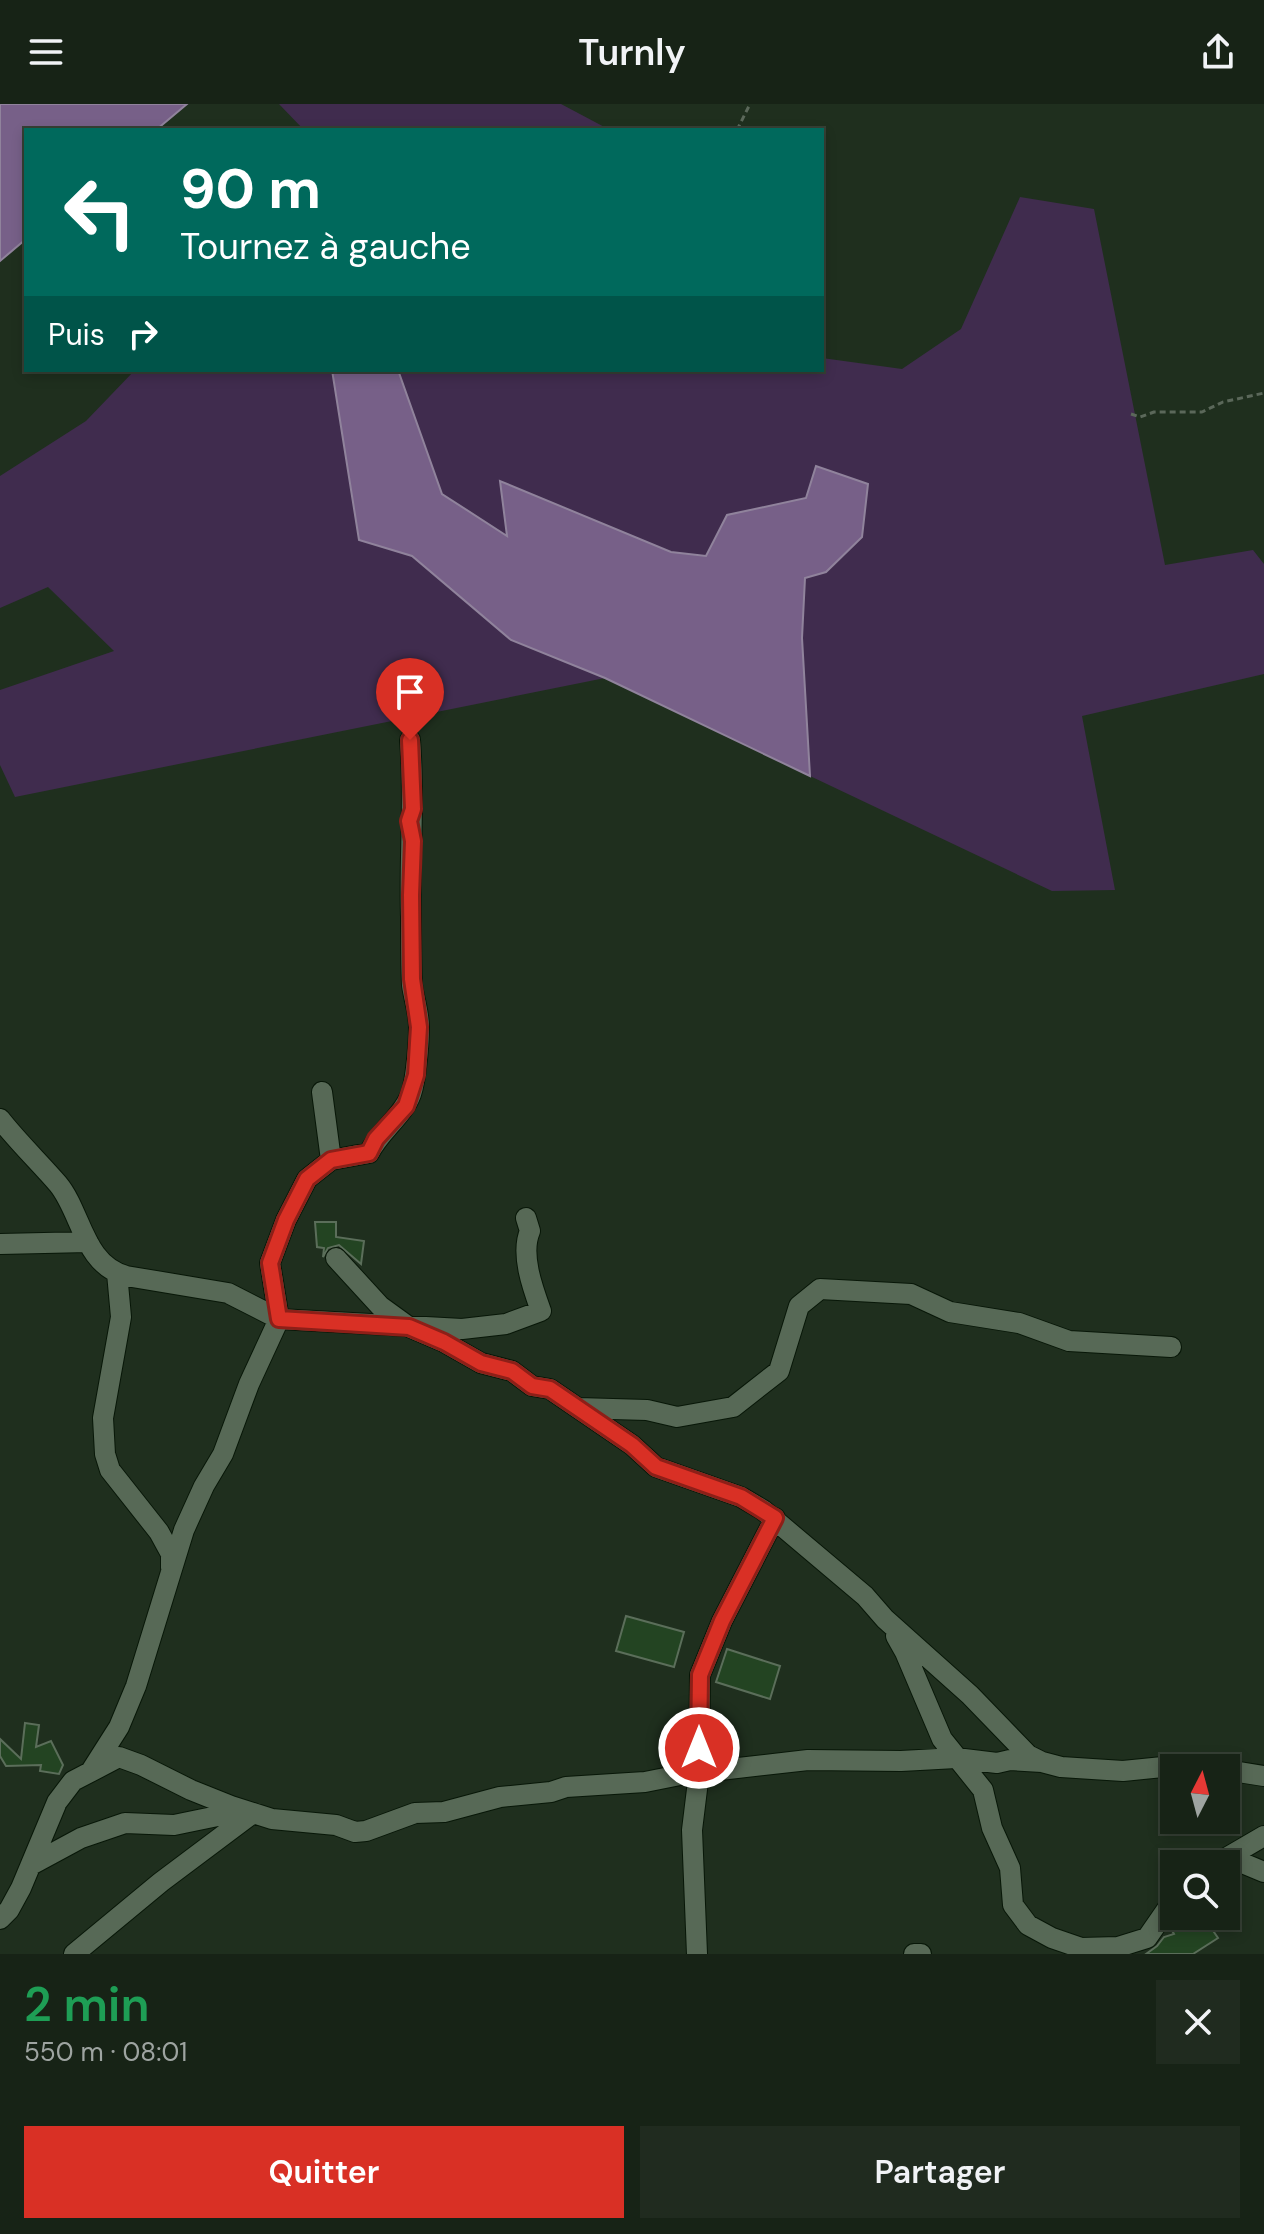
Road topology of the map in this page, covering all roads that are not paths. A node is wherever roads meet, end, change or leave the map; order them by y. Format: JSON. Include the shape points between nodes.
{"nodes":[{"id":1,"x":410,"y":740,"type":"dead end"},
{"id":2,"x":322,"y":1092,"type":"dead end"},
{"id":3,"x":0,"y":1119,"type":"edge"},
{"id":4,"x":331,"y":1160,"type":"junction"},
{"id":5,"x":526,"y":1218,"type":"dead end"},
{"id":6,"x":88,"y":1242,"type":"junction"},
{"id":7,"x":0,"y":1244,"type":"edge"},
{"id":8,"x":336,"y":1258,"type":"dead end"},
{"id":9,"x":117,"y":1273,"type":"junction"},
{"id":10,"x":279,"y":1319,"type":"junction"},
{"id":11,"x":409,"y":1327,"type":"junction"},
{"id":12,"x":1171,"y":1347,"type":"dead end"},
{"id":13,"x":578,"y":1408,"type":"junction"},
{"id":14,"x":775,"y":1518,"type":"junction"},
{"id":15,"x":171,"y":1576,"type":"junction"},
{"id":16,"x":885,"y":1619,"type":"junction"},
{"id":17,"x":956,"y":1758,"type":"junction"},
{"id":18,"x":1042,"y":1762,"type":"junction"},
{"id":19,"x":1160,"y":1767,"type":"edge"},
{"id":20,"x":91,"y":1771,"type":"junction"},
{"id":21,"x":1240,"y":1772,"type":"edge"},
{"id":22,"x":699,"y":1773,"type":"junction"},
{"id":23,"x":1264,"y":1776,"type":"edge"},
{"id":24,"x":253,"y":1813,"type":"junction"},
{"id":25,"x":1264,"y":1836,"type":"edge"},
{"id":26,"x":1240,"y":1850,"type":"edge"},
{"id":27,"x":31,"y":1865,"type":"junction"},
{"id":28,"x":1240,"y":1865,"type":"edge"},
{"id":29,"x":1264,"y":1872,"type":"edge"},
{"id":30,"x":0,"y":1919,"type":"edge"},
{"id":31,"x":1160,"y":1919,"type":"edge"},
{"id":32,"x":74,"y":1954,"type":"edge"},
{"id":33,"x":697,"y":1954,"type":"edge"},
{"id":34,"x":914,"y":1954,"type":"edge"},
{"id":35,"x":921,"y":1954,"type":"edge"}],
"edges":[{"from":1,"to":4,"type":"street","via":[[416,1075],[406,1106],[369,1153]]},
{"from":2,"to":4,"type":"street"},
{"from":3,"to":6,"type":"street","via":[[60,1186]]},
{"from":4,"to":10,"type":"street","via":[[307,1179],[270,1263]]},
{"from":5,"to":11,"type":"street","via":[[530,1231],[525,1243],[541,1311],[496,1325]]},
{"from":6,"to":7,"type":"street"},
{"from":6,"to":9,"type":"street","via":[[101,1262]]},
{"from":8,"to":11,"type":"street","via":[[380,1306]]},
{"from":9,"to":10,"type":"street","via":[[228,1293]]},
{"from":9,"to":15,"type":"street","via":[[121,1317],[103,1418],[105,1454],[110,1470],[171,1554]]},
{"from":10,"to":11,"type":"street"},
{"from":10,"to":15,"type":"street","via":[[223,1454],[184,1530]]},
{"from":11,"to":13,"type":"street","via":[[481,1363],[512,1371],[532,1386],[550,1389]]},
{"from":12,"to":13,"type":"street","via":[[1069,1341],[1019,1323],[950,1312],[911,1294],[820,1289],[799,1306],[779,1371],[733,1407],[677,1417],[647,1410]]},
{"from":13,"to":14,"type":"street","via":[[656,1467],[741,1497]]},
{"from":14,"to":16,"type":"street"},
{"from":14,"to":22,"type":"street","via":[[700,1675]]},
{"from":15,"to":20,"type":"street","via":[[136,1686],[119,1727]]},
{"from":16,"to":17,"type":"street"},
{"from":16,"to":18,"type":"street","via":[[1028,1755]]},
{"from":17,"to":18,"type":"street"},
{"from":17,"to":22,"type":"street","via":[[808,1760]]},
{"from":17,"to":31,"type":"street","via":[[983,1790],[1010,1868],[1013,1905],[1028,1925],[1081,1948],[1118,1947],[1147,1938]]},
{"from":18,"to":19,"type":"street","via":[[1123,1771]]},
{"from":20,"to":24,"type":"street","via":[[119,1757]]},
{"from":20,"to":27,"type":"street","via":[[73,1781],[57,1802]]},
{"from":21,"to":23,"type":"street"},
{"from":22,"to":24,"type":"street","via":[[500,1797],[444,1812],[415,1813],[355,1832]]},
{"from":22,"to":33,"type":"street","via":[[692,1830]]},
{"from":24,"to":27,"type":"street","via":[[174,1825],[125,1823],[81,1838]]},
{"from":24,"to":32,"type":"street"},
{"from":25,"to":26,"type":"street"},
{"from":27,"to":30,"type":"street"},
{"from":28,"to":29,"type":"street"},
{"from":34,"to":35,"type":"street"}]}
